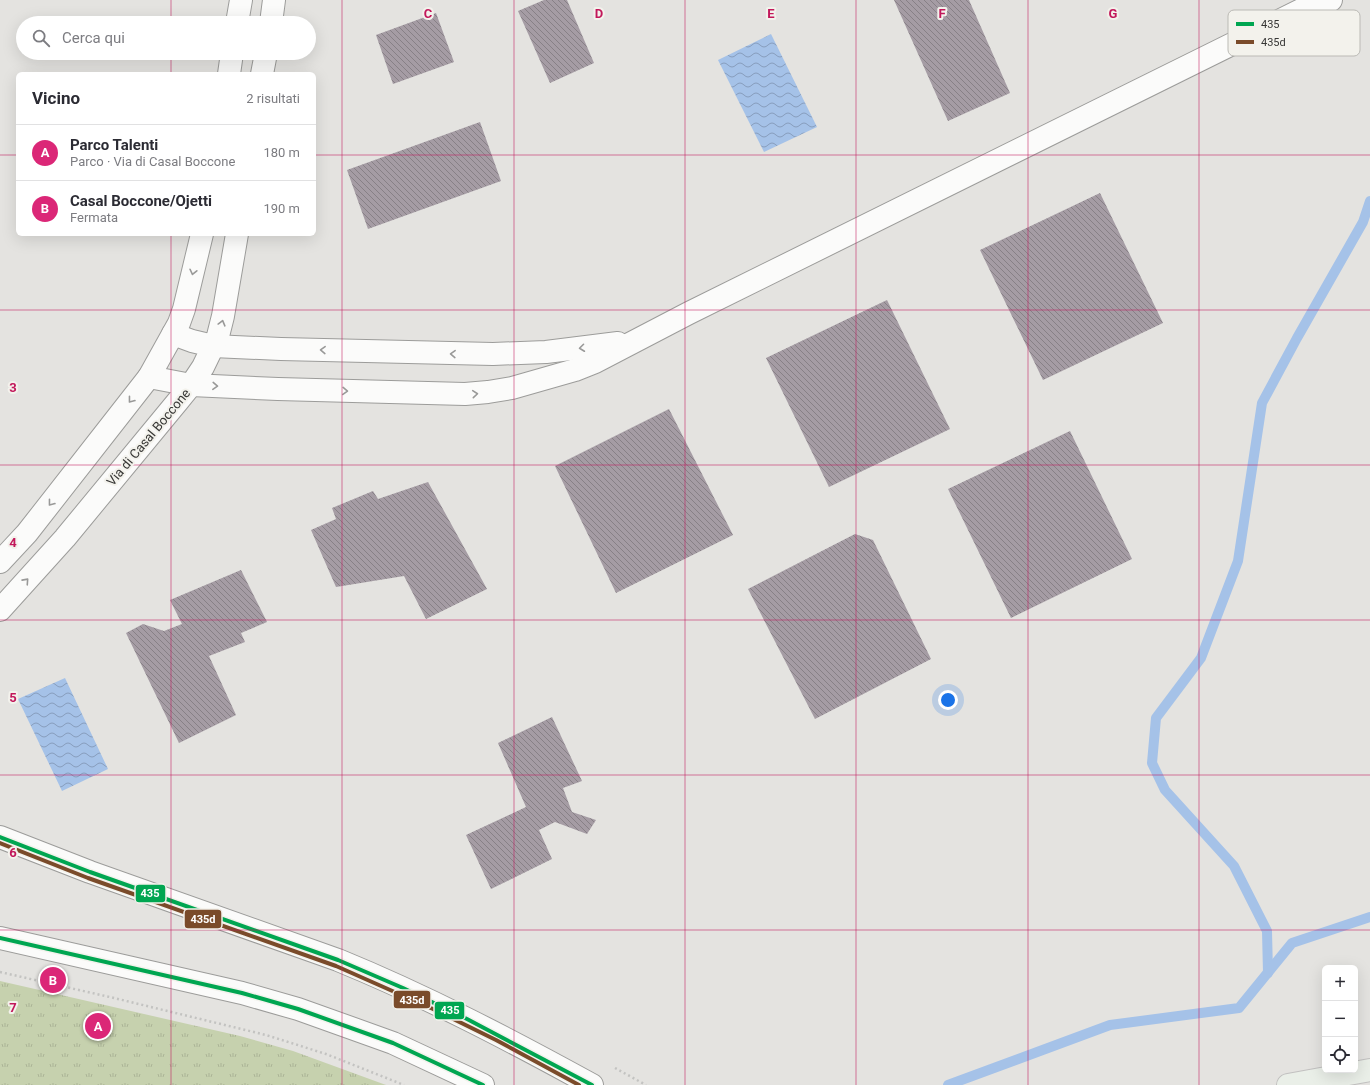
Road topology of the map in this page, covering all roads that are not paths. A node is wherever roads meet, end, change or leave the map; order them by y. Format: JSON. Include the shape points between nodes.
{"nodes":[{"id":1,"x":241,"y":0,"type":"edge"},
{"id":2,"x":274,"y":0,"type":"edge"},
{"id":3,"x":1331,"y":0,"type":"edge"},
{"id":4,"x":1301,"y":10,"type":"edge"},
{"id":5,"x":238,"y":16,"type":"edge"},
{"id":6,"x":272,"y":16,"type":"edge"},
{"id":7,"x":1228,"y":46,"type":"edge"},
{"id":8,"x":231,"y":60,"type":"edge"},
{"id":9,"x":265,"y":60,"type":"edge"},
{"id":10,"x":229,"y":72,"type":"edge"},
{"id":11,"x":262,"y":72,"type":"edge"},
{"id":12,"x":202,"y":236,"type":"edge"},
{"id":13,"x":237,"y":236,"type":"edge"},
{"id":14,"x":173,"y":334,"type":"junction"},
{"id":15,"x":635,"y":340,"type":"junction"},
{"id":16,"x":214,"y":346,"type":"junction"},
{"id":17,"x":149,"y":377,"type":"junction"},
{"id":18,"x":191,"y":385,"type":"junction"},
{"id":19,"x":0,"y":562,"type":"edge"},
{"id":20,"x":0,"y":610,"type":"edge"},
{"id":21,"x":0,"y":837,"type":"edge"},
{"id":22,"x":0,"y":938,"type":"edge"},
{"id":23,"x":1370,"y":1070,"type":"edge"},
{"id":24,"x":483,"y":1085,"type":"edge"},
{"id":25,"x":592,"y":1085,"type":"edge"},
{"id":26,"x":1288,"y":1085,"type":"edge"}],
"edges":[{"from":1,"to":5,"type":"street"},
{"from":2,"to":6,"type":"street"},
{"from":3,"to":4,"type":"street"},
{"from":7,"to":15,"type":"street"},
{"from":8,"to":10,"type":"street"},
{"from":9,"to":11,"type":"street"},
{"from":12,"to":14,"type":"street","one_way":true,"via":[[184,309]]},
{"from":16,"to":13,"type":"street","name":"Via di Casal Boccone","one_way":true,"via":[[223,316]]},
{"from":14,"to":16,"type":"street"},
{"from":14,"to":17,"type":"street"},
{"from":15,"to":16,"type":"street","one_way":true,"via":[[562,351],[493,354]]},
{"from":18,"to":15,"type":"street","one_way":true,"via":[[446,394],[488,392],[575,370]]},
{"from":16,"to":18,"type":"street","name":"Via di Casal Boccone"},
{"from":17,"to":18,"type":"street"},
{"from":17,"to":19,"type":"street","one_way":true,"via":[[27,533]]},
{"from":20,"to":18,"type":"street","name":"Via di Casal Boccone","one_way":true,"via":[[65,538]]},
{"from":21,"to":25,"type":"street","via":[[90,872],[338,960],[483,1027]]},
{"from":22,"to":24,"type":"street","via":[[242,993],[298,1009],[393,1043]]},
{"from":23,"to":26,"type":"main road"}]}
